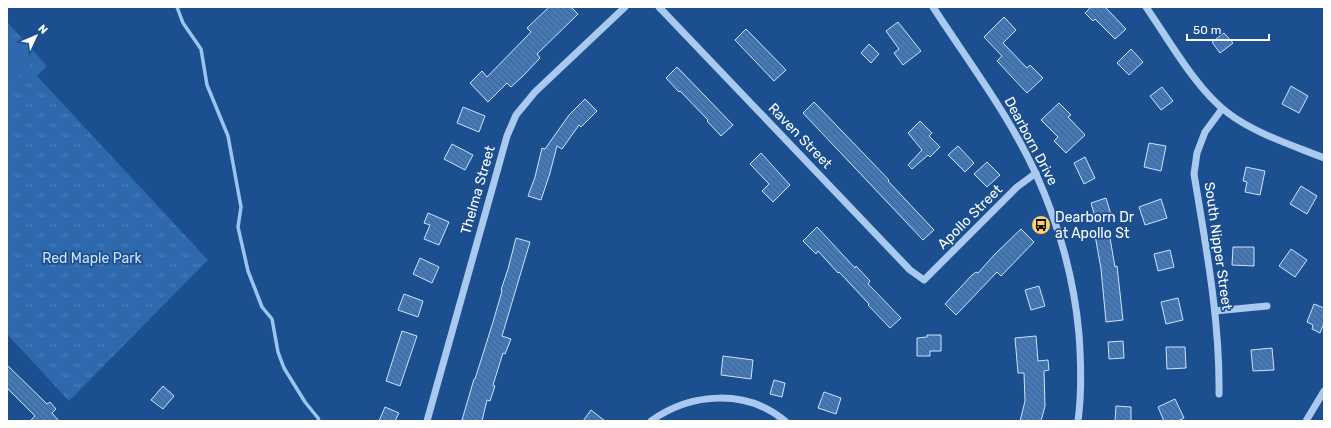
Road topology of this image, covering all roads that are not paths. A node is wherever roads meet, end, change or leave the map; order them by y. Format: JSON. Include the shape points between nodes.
{"nodes":[{"id":1,"x":625,"y":7,"type":"edge"},
{"id":2,"x":659,"y":7,"type":"edge"},
{"id":3,"x":932,"y":7,"type":"edge"},
{"id":4,"x":1146,"y":7,"type":"edge"},
{"id":5,"x":1222,"y":109,"type":"junction"},
{"id":6,"x":1324,"y":158,"type":"edge"},
{"id":7,"x":1036,"y":173,"type":"junction"},
{"id":8,"x":924,"y":280,"type":"joint"},
{"id":9,"x":1267,"y":306,"type":"dead end"},
{"id":10,"x":1215,"y":312,"type":"junction"},
{"id":11,"x":1324,"y":391,"type":"edge"},
{"id":12,"x":1219,"y":394,"type":"dead end"},
{"id":13,"x":427,"y":421,"type":"edge"},
{"id":14,"x":652,"y":421,"type":"edge"},
{"id":15,"x":785,"y":421,"type":"edge"},
{"id":16,"x":1078,"y":421,"type":"edge"},
{"id":17,"x":1306,"y":421,"type":"edge"}],
"edges":[{"from":1,"to":13,"type":"street","name":"Thelma Street","via":[[535,92],[516,115],[505,144]]},
{"from":2,"to":8,"type":"street","name":"Raven Street","via":[[910,270]]},
{"from":3,"to":7,"type":"street","name":"Dearborn Drive","via":[[1016,134]]},
{"from":4,"to":5,"type":"street","via":[[1194,79]]},
{"from":5,"to":6,"type":"street","via":[[1262,133]]},
{"from":5,"to":10,"type":"street","name":"South Nipper Street","via":[[1206,132],[1197,153],[1194,174]]},
{"from":7,"to":8,"type":"street","name":"Apollo Street","via":[[1017,187]]},
{"from":7,"to":16,"type":"street","name":"Dearborn Drive","via":[[1065,251],[1075,300],[1080,351],[1081,399]]},
{"from":9,"to":10,"type":"street"},
{"from":10,"to":12,"type":"street","name":"South Nipper Street","via":[[1220,370]]},
{"from":11,"to":17,"type":"street"},
{"from":14,"to":15,"type":"street","via":[[685,404],[720,398],[745,400],[757,404]]}]}
